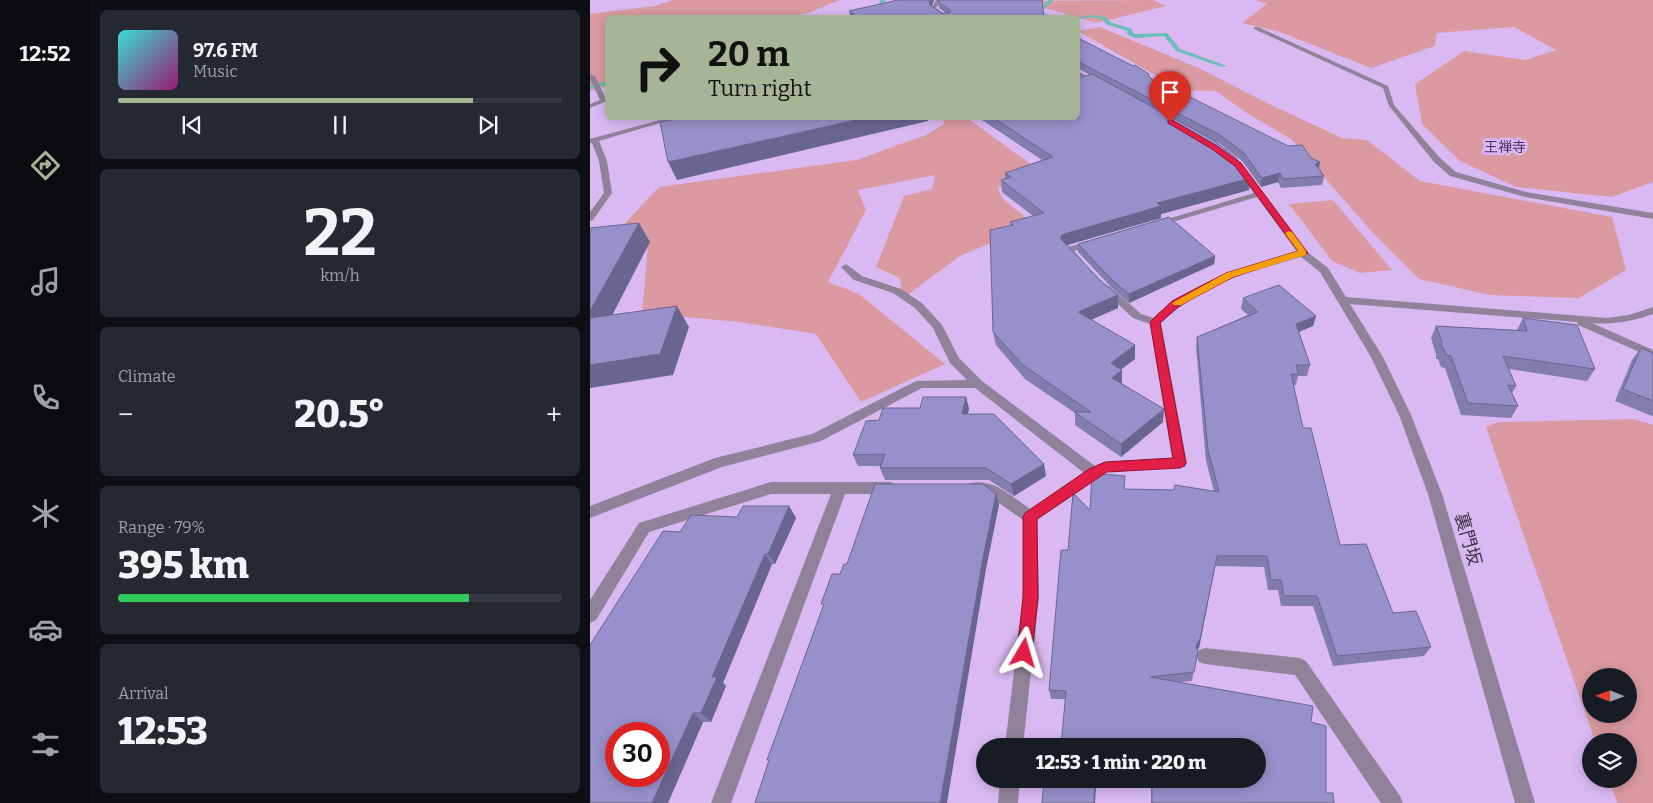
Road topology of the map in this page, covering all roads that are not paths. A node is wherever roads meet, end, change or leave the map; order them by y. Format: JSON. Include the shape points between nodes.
{"nodes":[{"id":1,"x":939,"y":0,"type":"edge"},
{"id":2,"x":939,"y":14,"type":"joint"},
{"id":3,"x":936,"y":15,"type":"edge"},
{"id":4,"x":1256,"y":28,"type":"dead end"},
{"id":5,"x":1080,"y":74,"type":"edge"},
{"id":6,"x":590,"y":76,"type":"edge"},
{"id":7,"x":1110,"y":91,"type":"edge"},
{"id":8,"x":590,"y":106,"type":"edge"},
{"id":9,"x":666,"y":120,"type":"edge"},
{"id":10,"x":592,"y":140,"type":"edge"},
{"id":11,"x":1230,"y":159,"type":"edge"},
{"id":12,"x":1260,"y":194,"type":"junction"},
{"id":13,"x":1653,"y":216,"type":"edge"},
{"id":14,"x":590,"y":218,"type":"edge"},
{"id":15,"x":1150,"y":226,"type":"edge"},
{"id":16,"x":1104,"y":239,"type":"edge"},
{"id":17,"x":1303,"y":253,"type":"junction"},
{"id":18,"x":846,"y":267,"type":"dead end"},
{"id":19,"x":1088,"y":270,"type":"edge"},
{"id":20,"x":1101,"y":284,"type":"edge"},
{"id":21,"x":1342,"y":300,"type":"junction"},
{"id":22,"x":1653,"y":310,"type":"edge"},
{"id":23,"x":1575,"y":320,"type":"junction"},
{"id":24,"x":1155,"y":322,"type":"junction"},
{"id":25,"x":1653,"y":354,"type":"edge"},
{"id":26,"x":978,"y":384,"type":"junction"},
{"id":27,"x":1094,"y":473,"type":"junction"},
{"id":28,"x":909,"y":488,"type":"edge"},
{"id":29,"x":959,"y":488,"type":"edge"},
{"id":30,"x":840,"y":489,"type":"junction"},
{"id":31,"x":590,"y":512,"type":"edge"},
{"id":32,"x":1030,"y":517,"type":"junction"},
{"id":33,"x":590,"y":615,"type":"edge"},
{"id":34,"x":1205,"y":656,"type":"dead end"},
{"id":35,"x":1015,"y":738,"type":"edge"},
{"id":36,"x":1009,"y":788,"type":"edge"},
{"id":37,"x":721,"y":803,"type":"edge"},
{"id":38,"x":1008,"y":803,"type":"edge"},
{"id":39,"x":1393,"y":803,"type":"edge"},
{"id":40,"x":1525,"y":803,"type":"edge"}],
"edges":[{"from":1,"to":2,"type":"street","via":[[933,8]]},
{"from":2,"to":3,"type":"street"},
{"from":4,"to":13,"type":"street","via":[[1386,87],[1391,105],[1437,160],[1453,174],[1526,194]]},
{"from":5,"to":7,"type":"street"},
{"from":6,"to":8,"type":"street","via":[[604,101]]},
{"from":9,"to":10,"type":"street"},
{"from":10,"to":14,"type":"street","via":[[603,161],[608,193]]},
{"from":11,"to":12,"type":"street","name":"裏門坂","via":[[1238,164]]},
{"from":12,"to":15,"type":"street"},
{"from":12,"to":17,"type":"street","name":"裏門坂"},
{"from":16,"to":19,"type":"street","via":[[1068,250]]},
{"from":17,"to":21,"type":"street","name":"裏門坂","via":[[1324,270]]},
{"from":17,"to":24,"type":"street","via":[[1229,275],[1176,304]]},
{"from":18,"to":26,"type":"street","via":[[858,278],[897,291],[919,306],[938,327],[954,360]]},
{"from":20,"to":24,"type":"street","via":[[1137,316]]},
{"from":21,"to":23,"type":"street"},
{"from":21,"to":40,"type":"street","name":"裏門坂","via":[[1377,357],[1405,415],[1435,494]]},
{"from":22,"to":23,"type":"street","via":[[1631,318]]},
{"from":23,"to":25,"type":"street"},
{"from":24,"to":27,"type":"street","via":[[1180,463],[1105,467]]},
{"from":26,"to":27,"type":"street"},
{"from":26,"to":31,"type":"street","via":[[920,384],[816,438],[720,462]]},
{"from":27,"to":32,"type":"street"},
{"from":28,"to":30,"type":"street"},
{"from":29,"to":32,"type":"street","via":[[989,488]]},
{"from":30,"to":33,"type":"street","via":[[772,488],[644,527]]},
{"from":30,"to":37,"type":"street"},
{"from":32,"to":35,"type":"street","via":[[1031,597]]},
{"from":34,"to":39,"type":"street","via":[[1300,667]]},
{"from":36,"to":38,"type":"street"}]}
